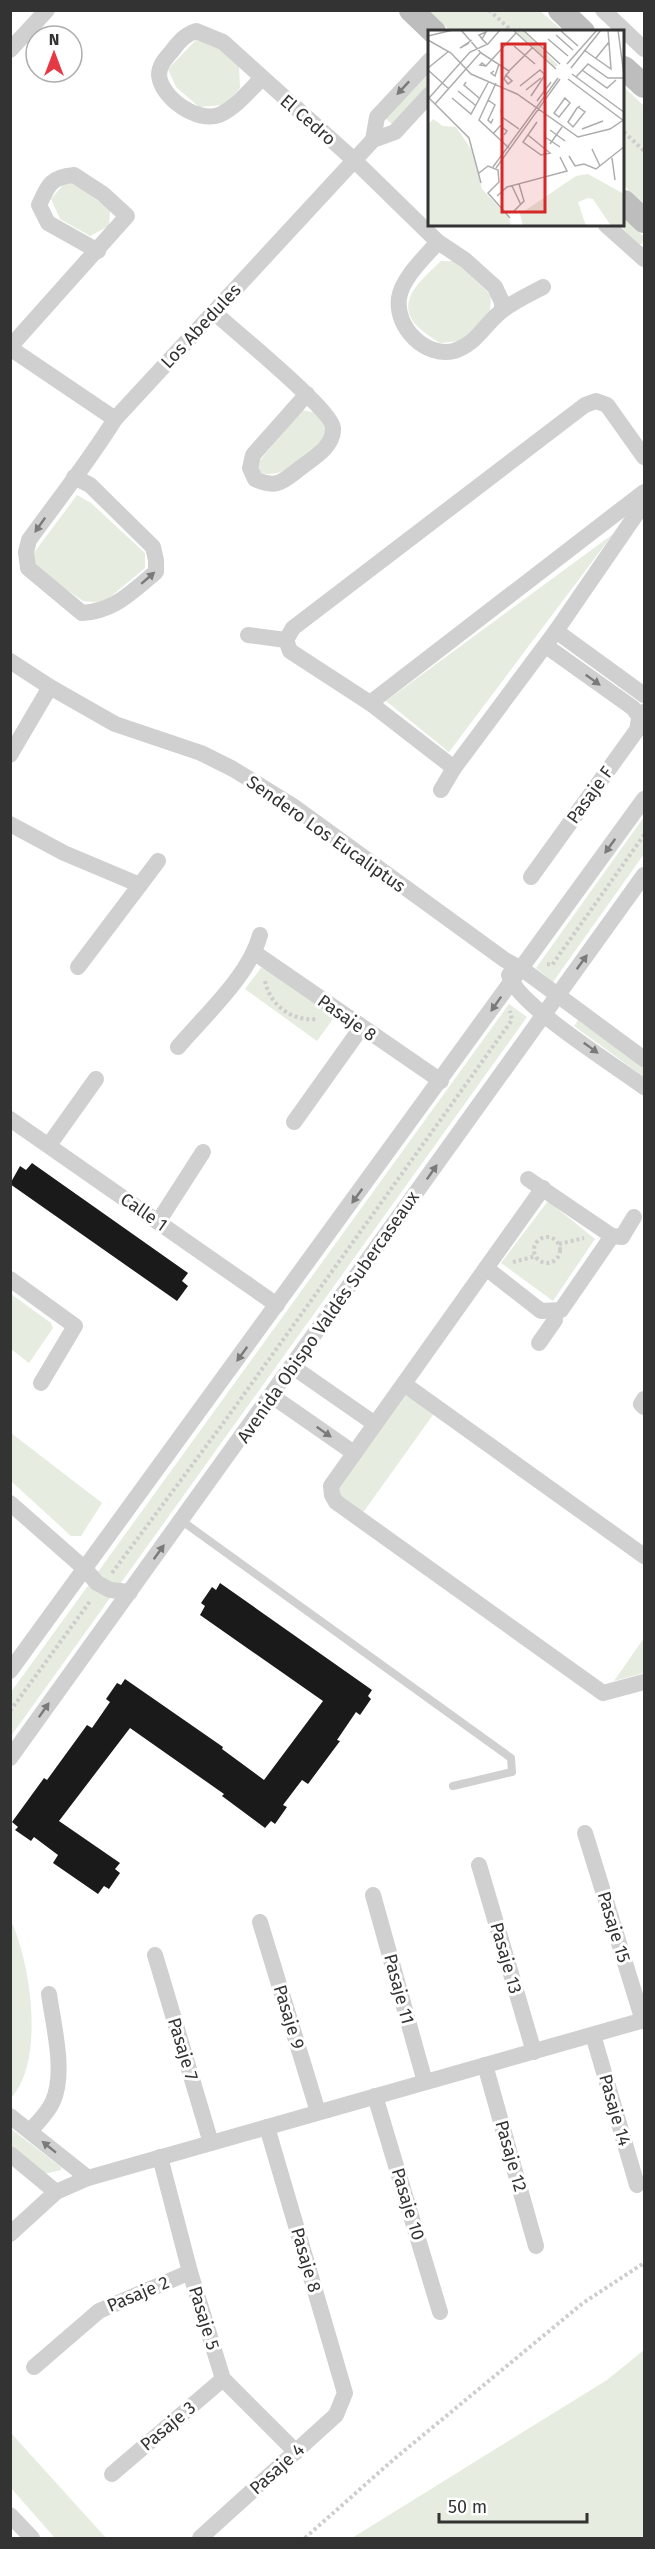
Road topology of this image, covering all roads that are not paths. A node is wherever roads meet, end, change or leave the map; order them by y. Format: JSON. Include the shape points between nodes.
{"nodes":[{"id":1,"x":47,"y":10,"type":"edge"},
{"id":2,"x":411,"y":10,"type":"edge"},
{"id":3,"x":560,"y":10,"type":"edge"},
{"id":4,"x":603,"y":10,"type":"edge"},
{"id":5,"x":432,"y":30,"type":"edge"},
{"id":6,"x":581,"y":30,"type":"edge"},
{"id":7,"x":625,"y":30,"type":"edge"},
{"id":8,"x":625,"y":30,"type":"edge"},
{"id":9,"x":645,"y":49,"type":"edge"},
{"id":10,"x":10,"y":50,"type":"edge"},
{"id":11,"x":428,"y":62,"type":"edge"},
{"id":12,"x":625,"y":69,"type":"edge"},
{"id":13,"x":261,"y":79,"type":"junction"},
{"id":14,"x":645,"y":86,"type":"edge"},
{"id":15,"x":428,"y":96,"type":"edge"},
{"id":16,"x":373,"y":140,"type":"junction"},
{"id":17,"x":354,"y":160,"type":"junction"},
{"id":18,"x":625,"y":203,"type":"edge"},
{"id":19,"x":645,"y":221,"type":"edge"},
{"id":20,"x":607,"y":226,"type":"edge"},
{"id":21,"x":438,"y":242,"type":"junction"},
{"id":22,"x":98,"y":250,"type":"junction"},
{"id":23,"x":644,"y":258,"type":"edge"},
{"id":24,"x":543,"y":287,"type":"dead end"},
{"id":25,"x":502,"y":310,"type":"junction"},
{"id":26,"x":214,"y":313,"type":"junction"},
{"id":27,"x":10,"y":347,"type":"edge"},
{"id":28,"x":307,"y":394,"type":"junction"},
{"id":29,"x":115,"y":419,"type":"junction"},
{"id":30,"x":645,"y":457,"type":"edge"},
{"id":31,"x":74,"y":477,"type":"junction"},
{"id":32,"x":645,"y":492,"type":"edge"},
{"id":33,"x":645,"y":503,"type":"edge"},
{"id":34,"x":556,"y":631,"type":"junction"},
{"id":35,"x":248,"y":635,"type":"dead end"},
{"id":36,"x":285,"y":640,"type":"junction"},
{"id":37,"x":546,"y":646,"type":"junction"},
{"id":38,"x":10,"y":661,"type":"edge"},
{"id":39,"x":50,"y":687,"type":"junction"},
{"id":40,"x":645,"y":695,"type":"edge"},
{"id":41,"x":370,"y":703,"type":"junction"},
{"id":42,"x":643,"y":718,"type":"edge"},
{"id":43,"x":10,"y":755,"type":"edge"},
{"id":44,"x":454,"y":768,"type":"junction"},
{"id":45,"x":441,"y":790,"type":"dead end"},
{"id":46,"x":645,"y":799,"type":"edge"},
{"id":47,"x":11,"y":828,"type":"edge"},
{"id":48,"x":158,"y":861,"type":"dead end"},
{"id":49,"x":531,"y":877,"type":"dead end"},
{"id":50,"x":644,"y":879,"type":"edge"},
{"id":51,"x":140,"y":885,"type":"junction"},
{"id":52,"x":260,"y":935,"type":"dead end"},
{"id":53,"x":259,"y":956,"type":"junction"},
{"id":54,"x":505,"y":960,"type":"junction"},
{"id":55,"x":78,"y":967,"type":"dead end"},
{"id":56,"x":524,"y":970,"type":"junction"},
{"id":57,"x":513,"y":986,"type":"junction"},
{"id":58,"x":558,"y":995,"type":"junction"},
{"id":59,"x":544,"y":1014,"type":"junction"},
{"id":60,"x":361,"y":1028,"type":"junction"},
{"id":61,"x":178,"y":1047,"type":"dead end"},
{"id":62,"x":645,"y":1059,"type":"edge"},
{"id":63,"x":96,"y":1079,"type":"dead end"},
{"id":64,"x":441,"y":1081,"type":"junction"},
{"id":65,"x":645,"y":1087,"type":"edge"},
{"id":66,"x":10,"y":1119,"type":"edge"},
{"id":67,"x":294,"y":1122,"type":"dead end"},
{"id":68,"x":49,"y":1145,"type":"junction"},
{"id":69,"x":203,"y":1152,"type":"dead end"},
{"id":70,"x":528,"y":1179,"type":"dead end"},
{"id":71,"x":543,"y":1188,"type":"junction"},
{"id":72,"x":634,"y":1217,"type":"dead end"},
{"id":73,"x":158,"y":1222,"type":"junction"},
{"id":74,"x":612,"y":1236,"type":"junction"},
{"id":75,"x":486,"y":1268,"type":"junction"},
{"id":76,"x":10,"y":1279,"type":"edge"},
{"id":77,"x":277,"y":1305,"type":"junction"},
{"id":78,"x":554,"y":1311,"type":"junction"},
{"id":79,"x":539,"y":1343,"type":"dead end"},
{"id":80,"x":293,"y":1367,"type":"junction"},
{"id":81,"x":41,"y":1383,"type":"dead end"},
{"id":82,"x":404,"y":1384,"type":"junction"},
{"id":83,"x":272,"y":1396,"type":"junction"},
{"id":84,"x":645,"y":1399,"type":"edge"},
{"id":85,"x":645,"y":1407,"type":"edge"},
{"id":86,"x":375,"y":1424,"type":"junction"},
{"id":87,"x":354,"y":1453,"type":"junction"},
{"id":88,"x":10,"y":1503,"type":"edge"},
{"id":89,"x":182,"y":1521,"type":"junction"},
{"id":90,"x":645,"y":1556,"type":"edge"},
{"id":91,"x":85,"y":1569,"type":"junction"},
{"id":92,"x":130,"y":1592,"type":"junction"},
{"id":93,"x":10,"y":1671,"type":"edge"},
{"id":94,"x":645,"y":1682,"type":"edge"},
{"id":95,"x":10,"y":1758,"type":"edge"},
{"id":96,"x":453,"y":1786,"type":"dead end"},
{"id":97,"x":585,"y":1833,"type":"dead end"},
{"id":98,"x":479,"y":1865,"type":"dead end"},
{"id":99,"x":373,"y":1895,"type":"dead end"},
{"id":100,"x":260,"y":1922,"type":"dead end"},
{"id":101,"x":155,"y":1955,"type":"dead end"},
{"id":102,"x":49,"y":1994,"type":"dead end"},
{"id":103,"x":644,"y":2021,"type":"edge"},
{"id":104,"x":593,"y":2035,"type":"junction"},
{"id":105,"x":534,"y":2052,"type":"junction"},
{"id":106,"x":485,"y":2065,"type":"junction"},
{"id":107,"x":425,"y":2082,"type":"junction"},
{"id":108,"x":375,"y":2096,"type":"junction"},
{"id":109,"x":318,"y":2112,"type":"junction"},
{"id":110,"x":10,"y":2116,"type":"edge"},
{"id":111,"x":267,"y":2127,"type":"junction"},
{"id":112,"x":30,"y":2131,"type":"junction"},
{"id":113,"x":212,"y":2142,"type":"junction"},
{"id":114,"x":10,"y":2154,"type":"edge"},
{"id":115,"x":160,"y":2157,"type":"junction"},
{"id":116,"x":88,"y":2178,"type":"junction"},
{"id":117,"x":637,"y":2184,"type":"dead end"},
{"id":118,"x":56,"y":2192,"type":"junction"},
{"id":119,"x":10,"y":2234,"type":"edge"},
{"id":120,"x":536,"y":2246,"type":"dead end"},
{"id":121,"x":190,"y":2272,"type":"junction"},
{"id":122,"x":440,"y":2312,"type":"dead end"},
{"id":123,"x":34,"y":2367,"type":"dead end"},
{"id":124,"x":224,"y":2379,"type":"junction"},
{"id":125,"x":345,"y":2393,"type":"joint"},
{"id":126,"x":296,"y":2452,"type":"junction"},
{"id":127,"x":112,"y":2474,"type":"dead end"},
{"id":128,"x":10,"y":2515,"type":"edge"},
{"id":129,"x":32,"y":2538,"type":"edge"},
{"id":130,"x":200,"y":2538,"type":"edge"}],
"edges":[{"from":1,"to":10,"type":"street"},
{"from":2,"to":5,"type":"street"},
{"from":3,"to":6,"type":"street"},
{"from":4,"to":8,"type":"street"},
{"from":7,"to":9,"type":"street"},
{"from":11,"to":16,"type":"street","name":"Los Abedules","one_way":true,"via":[[377,117]]},
{"from":12,"to":14,"type":"street"},
{"from":13,"to":13,"type":"street","name":"El Cedro","via":[[229,109],[217,116],[203,116],[174,100],[161,86],[159,73],[162,63],[185,34],[196,31],[224,42]]},
{"from":13,"to":17,"type":"street","name":"El Cedro"},
{"from":15,"to":16,"type":"street","name":"Los Abedules","via":[[395,132]]},
{"from":16,"to":17,"type":"street","name":"Los Abedules"},
{"from":17,"to":21,"type":"street","name":"El Cedro"},
{"from":17,"to":26,"type":"street","name":"Los Abedules"},
{"from":18,"to":19,"type":"street"},
{"from":20,"to":23,"type":"street"},
{"from":21,"to":25,"type":"street","via":[[495,287]]},
{"from":21,"to":25,"type":"street","via":[[409,277],[399,298],[408,331],[435,352],[453,351],[478,337]]},
{"from":22,"to":22,"type":"street","via":[[127,216],[104,194],[74,175],[59,176],[47,188],[39,205],[48,223]]},
{"from":22,"to":27,"type":"street"},
{"from":24,"to":25,"type":"street"},
{"from":26,"to":28,"type":"street"},
{"from":26,"to":29,"type":"street","name":"Los Abedules"},
{"from":27,"to":29,"type":"street"},
{"from":28,"to":28,"type":"street","via":[[253,455],[250,468],[255,479],[268,485],[280,483],[324,450],[331,440],[331,420]]},
{"from":29,"to":31,"type":"street","name":"Los Abedules"},
{"from":30,"to":36,"type":"street","via":[[607,405],[596,401],[585,405],[293,628]]},
{"from":31,"to":31,"type":"street","one_way":true,"via":[[29,540],[28,568],[82,613],[98,612],[114,606],[156,573],[156,560],[153,547],[90,485]]},
{"from":32,"to":41,"type":"street"},
{"from":33,"to":34,"type":"street"},
{"from":34,"to":37,"type":"street"},
{"from":34,"to":40,"type":"street"},
{"from":35,"to":36,"type":"street"},
{"from":36,"to":41,"type":"street","via":[[290,651]]},
{"from":37,"to":42,"type":"street","one_way":true},
{"from":37,"to":44,"type":"street"},
{"from":38,"to":39,"type":"street","name":"Sendero Los Eucaliptus"},
{"from":39,"to":43,"type":"street"},
{"from":39,"to":54,"type":"street","name":"Sendero Los Eucaliptus","via":[[115,724],[201,753],[233,769],[293,806]]},
{"from":41,"to":44,"type":"street"},
{"from":42,"to":49,"type":"street","name":"Pasaje F"},
{"from":44,"to":45,"type":"street"},
{"from":46,"to":56,"type":"street","one_way":true},
{"from":47,"to":51,"type":"street"},
{"from":48,"to":51,"type":"street"},
{"from":58,"to":50,"type":"street","name":"Avenida Obispo Valdés Subercaseaux","one_way":true},
{"from":51,"to":55,"type":"street"},
{"from":52,"to":53,"type":"street"},
{"from":53,"to":60,"type":"street","name":"Pasaje 8"},
{"from":53,"to":61,"type":"street"},
{"from":54,"to":56,"type":"street","name":"Sendero Los Eucaliptus"},
{"from":54,"to":57,"type":"street"},
{"from":56,"to":57,"type":"street"},
{"from":56,"to":58,"type":"street","name":"Sendero Los Eucaliptus"},
{"from":57,"to":59,"type":"street"},
{"from":57,"to":64,"type":"street","one_way":true},
{"from":58,"to":59,"type":"street","name":"Avenida Obispo Valdés Subercaseaux"},
{"from":58,"to":62,"type":"street","name":"Sendero Los Eucaliptus"},
{"from":59,"to":65,"type":"street","one_way":true},
{"from":80,"to":59,"type":"street","name":"Avenida Obispo Valdés Subercaseaux","one_way":true},
{"from":60,"to":64,"type":"street","name":"Pasaje 8"},
{"from":60,"to":67,"type":"street"},
{"from":63,"to":68,"type":"street"},
{"from":64,"to":77,"type":"street","one_way":true},
{"from":66,"to":68,"type":"street","name":"Calle 1"},
{"from":68,"to":73,"type":"street","name":"Calle 1"},
{"from":69,"to":73,"type":"street"},
{"from":70,"to":71,"type":"street"},
{"from":71,"to":74,"type":"street"},
{"from":71,"to":75,"type":"street"},
{"from":72,"to":74,"type":"street","via":[[622,1237]]},
{"from":73,"to":77,"type":"street","name":"Calle 1"},
{"from":74,"to":78,"type":"street","via":[[561,1310]]},
{"from":75,"to":78,"type":"street","via":[[541,1311]]},
{"from":75,"to":82,"type":"street"},
{"from":76,"to":81,"type":"street","via":[[75,1326]]},
{"from":77,"to":91,"type":"street","one_way":true},
{"from":78,"to":79,"type":"street","via":[[555,1320]]},
{"from":80,"to":83,"type":"street","name":"Avenida Obispo Valdés Subercaseaux"},
{"from":80,"to":86,"type":"street"},
{"from":82,"to":86,"type":"street"},
{"from":82,"to":90,"type":"street"},
{"from":83,"to":87,"type":"street","one_way":true},
{"from":83,"to":89,"type":"street","name":"Avenida Obispo Valdés Subercaseaux"},
{"from":84,"to":85,"type":"street","via":[[641,1404]]},
{"from":86,"to":87,"type":"street"},
{"from":87,"to":94,"type":"street","via":[[331,1486],[336,1502],[603,1692]]},
{"from":88,"to":91,"type":"street"},
{"from":92,"to":89,"type":"street","name":"Avenida Obispo Valdés Subercaseaux","one_way":true},
{"from":89,"to":96,"type":"lane","via":[[511,1758],[512,1772]]},
{"from":91,"to":92,"type":"street","via":[[106,1589]]},
{"from":91,"to":93,"type":"street"},
{"from":95,"to":92,"type":"street","name":"Avenida Obispo Valdés Subercaseaux","one_way":true},
{"from":97,"to":103,"type":"street","name":"Pasaje 15"},
{"from":98,"to":105,"type":"street","name":"Pasaje 13"},
{"from":99,"to":107,"type":"street","name":"Pasaje 11"},
{"from":100,"to":109,"type":"street","name":"Pasaje 9"},
{"from":101,"to":113,"type":"street","name":"Pasaje 7"},
{"from":102,"to":112,"type":"street","via":[[58,2057],[54,2099]]},
{"from":103,"to":104,"type":"street"},
{"from":104,"to":105,"type":"street"},
{"from":104,"to":117,"type":"street","name":"Pasaje 14"},
{"from":105,"to":106,"type":"street"},
{"from":106,"to":107,"type":"street"},
{"from":106,"to":120,"type":"street","name":"Pasaje 12"},
{"from":107,"to":108,"type":"street"},
{"from":108,"to":109,"type":"street"},
{"from":108,"to":122,"type":"street","name":"Pasaje 10"},
{"from":109,"to":111,"type":"street"},
{"from":110,"to":112,"type":"street"},
{"from":111,"to":113,"type":"street"},
{"from":111,"to":125,"type":"street","name":"Pasaje 8"},
{"from":116,"to":112,"type":"street","one_way":true},
{"from":113,"to":115,"type":"street"},
{"from":114,"to":118,"type":"street"},
{"from":115,"to":116,"type":"street"},
{"from":115,"to":121,"type":"street","name":"Pasaje 5"},
{"from":116,"to":118,"type":"street"},
{"from":118,"to":119,"type":"street"},
{"from":121,"to":123,"type":"street","name":"Pasaje 2","via":[[99,2311]]},
{"from":121,"to":124,"type":"street","name":"Pasaje 5"},
{"from":124,"to":126,"type":"street","name":"Pasaje 5"},
{"from":124,"to":127,"type":"street","name":"Pasaje 3"},
{"from":125,"to":126,"type":"street","name":"Pasaje 4","via":[[336,2415]]},
{"from":126,"to":130,"type":"street","name":"Pasaje 4"},
{"from":128,"to":129,"type":"street"}]}
